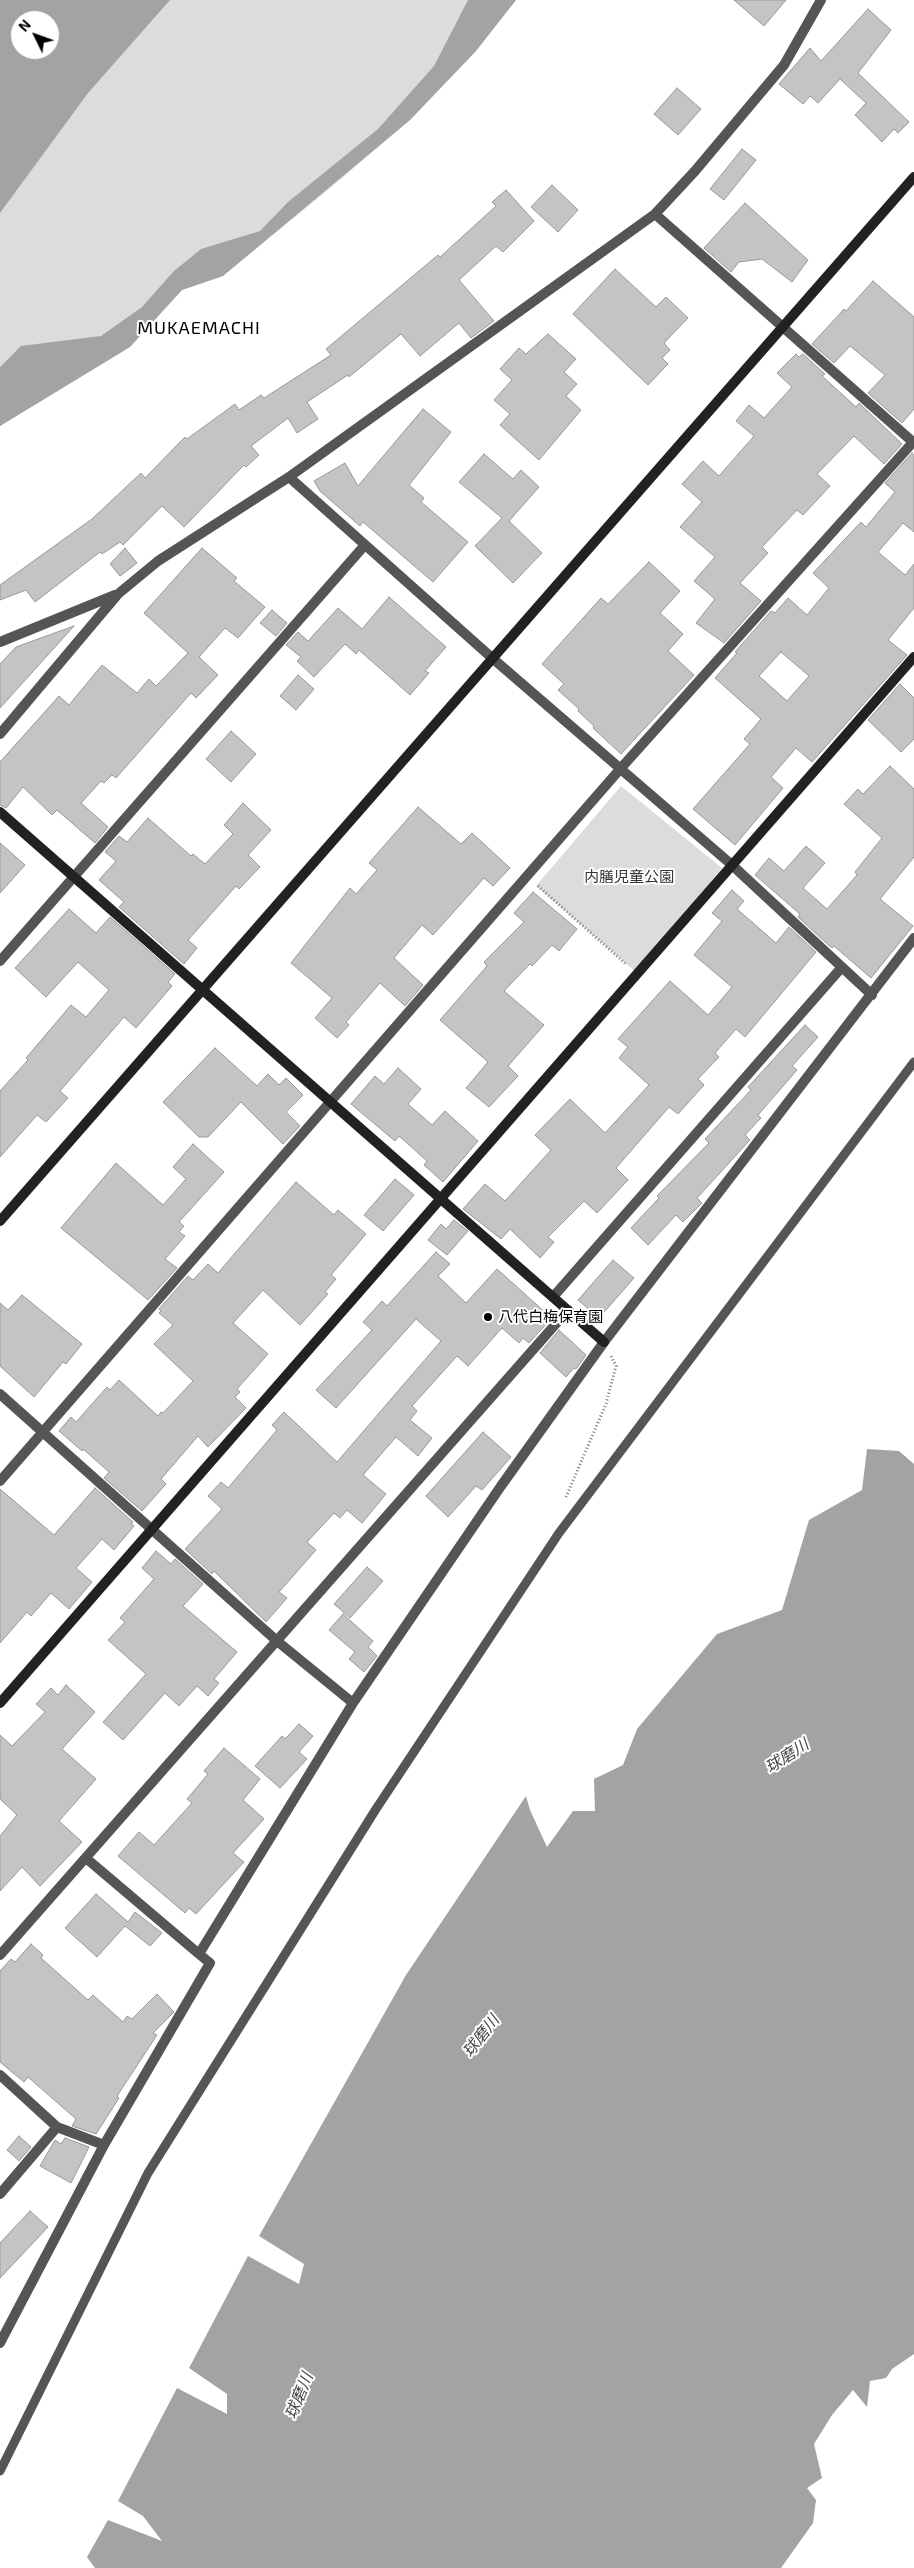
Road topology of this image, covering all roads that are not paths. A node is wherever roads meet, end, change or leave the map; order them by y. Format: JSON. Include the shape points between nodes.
{"nodes":[{"id":1,"x":821,"y":0,"type":"edge"},
{"id":2,"x":914,"y":177,"type":"edge"},
{"id":3,"x":656,"y":214,"type":"junction"},
{"id":4,"x":783,"y":326,"type":"junction"},
{"id":5,"x":914,"y":442,"type":"edge"},
{"id":6,"x":289,"y":478,"type":"junction"},
{"id":7,"x":364,"y":546,"type":"junction"},
{"id":8,"x":118,"y":594,"type":"junction"},
{"id":9,"x":0,"y":642,"type":"edge"},
{"id":10,"x":491,"y":657,"type":"junction"},
{"id":11,"x":914,"y":657,"type":"edge"},
{"id":12,"x":0,"y":734,"type":"edge"},
{"id":13,"x":621,"y":768,"type":"junction"},
{"id":14,"x":0,"y":812,"type":"edge"},
{"id":15,"x":732,"y":865,"type":"junction"},
{"id":16,"x":74,"y":876,"type":"junction"},
{"id":17,"x":914,"y":938,"type":"edge"},
{"id":18,"x":0,"y":961,"type":"edge"},
{"id":19,"x":842,"y":967,"type":"junction"},
{"id":20,"x":204,"y":990,"type":"junction"},
{"id":21,"x":872,"y":995,"type":"junction"},
{"id":22,"x":914,"y":1062,"type":"edge"},
{"id":23,"x":329,"y":1101,"type":"junction"},
{"id":24,"x":441,"y":1199,"type":"junction"},
{"id":25,"x":0,"y":1221,"type":"edge"},
{"id":26,"x":553,"y":1298,"type":"junction"},
{"id":27,"x":568,"y":1310,"type":"junction"},
{"id":28,"x":604,"y":1342,"type":"junction"},
{"id":29,"x":0,"y":1394,"type":"edge"},
{"id":30,"x":43,"y":1432,"type":"junction"},
{"id":31,"x":0,"y":1481,"type":"edge"},
{"id":32,"x":151,"y":1530,"type":"junction"},
{"id":33,"x":277,"y":1642,"type":"junction"},
{"id":34,"x":353,"y":1703,"type":"junction"},
{"id":35,"x":0,"y":1704,"type":"edge"},
{"id":36,"x":87,"y":1859,"type":"junction"},
{"id":37,"x":199,"y":1954,"type":"junction"},
{"id":38,"x":0,"y":1955,"type":"edge"},
{"id":39,"x":0,"y":2076,"type":"edge"},
{"id":40,"x":57,"y":2127,"type":"junction"},
{"id":41,"x":104,"y":2144,"type":"junction"},
{"id":42,"x":0,"y":2194,"type":"edge"},
{"id":43,"x":0,"y":2343,"type":"edge"},
{"id":44,"x":0,"y":2471,"type":"edge"}],
"edges":[{"from":1,"to":3,"type":"street","via":[[784,65]]},
{"from":2,"to":4,"type":"street"},
{"from":3,"to":4,"type":"street"},
{"from":3,"to":6,"type":"street"},
{"from":4,"to":5,"type":"street"},
{"from":4,"to":10,"type":"street"},
{"from":5,"to":13,"type":"street"},
{"from":6,"to":7,"type":"street"},
{"from":6,"to":8,"type":"street","via":[[158,560]]},
{"from":7,"to":10,"type":"street"},
{"from":7,"to":16,"type":"street"},
{"from":8,"to":9,"type":"street"},
{"from":8,"to":12,"type":"street"},
{"from":10,"to":13,"type":"street"},
{"from":10,"to":20,"type":"street"},
{"from":11,"to":15,"type":"street"},
{"from":13,"to":15,"type":"street"},
{"from":13,"to":23,"type":"street"},
{"from":14,"to":16,"type":"street"},
{"from":15,"to":19,"type":"street"},
{"from":15,"to":24,"type":"street"},
{"from":16,"to":18,"type":"street"},
{"from":16,"to":20,"type":"street"},
{"from":17,"to":21,"type":"street"},
{"from":19,"to":21,"type":"street"},
{"from":19,"to":26,"type":"street"},
{"from":20,"to":23,"type":"street"},
{"from":20,"to":25,"type":"street"},
{"from":21,"to":28,"type":"street"},
{"from":22,"to":44,"type":"lane","via":[[560,1533],[376,1809],[148,2173]]},
{"from":23,"to":24,"type":"street"},
{"from":23,"to":30,"type":"street"},
{"from":24,"to":26,"type":"street"},
{"from":24,"to":32,"type":"street"},
{"from":26,"to":27,"type":"street"},
{"from":27,"to":28,"type":"street"},
{"from":27,"to":33,"type":"street"},
{"from":28,"to":34,"type":"street"},
{"from":29,"to":30,"type":"street"},
{"from":30,"to":31,"type":"street"},
{"from":30,"to":32,"type":"street"},
{"from":32,"to":33,"type":"street"},
{"from":32,"to":35,"type":"street"},
{"from":33,"to":34,"type":"street"},
{"from":33,"to":36,"type":"street"},
{"from":34,"to":37,"type":"street"},
{"from":36,"to":37,"type":"street"},
{"from":36,"to":38,"type":"street"},
{"from":37,"to":41,"type":"street","via":[[210,1963]]},
{"from":39,"to":40,"type":"street"},
{"from":40,"to":41,"type":"street"},
{"from":40,"to":42,"type":"street"},
{"from":41,"to":43,"type":"street"}]}
